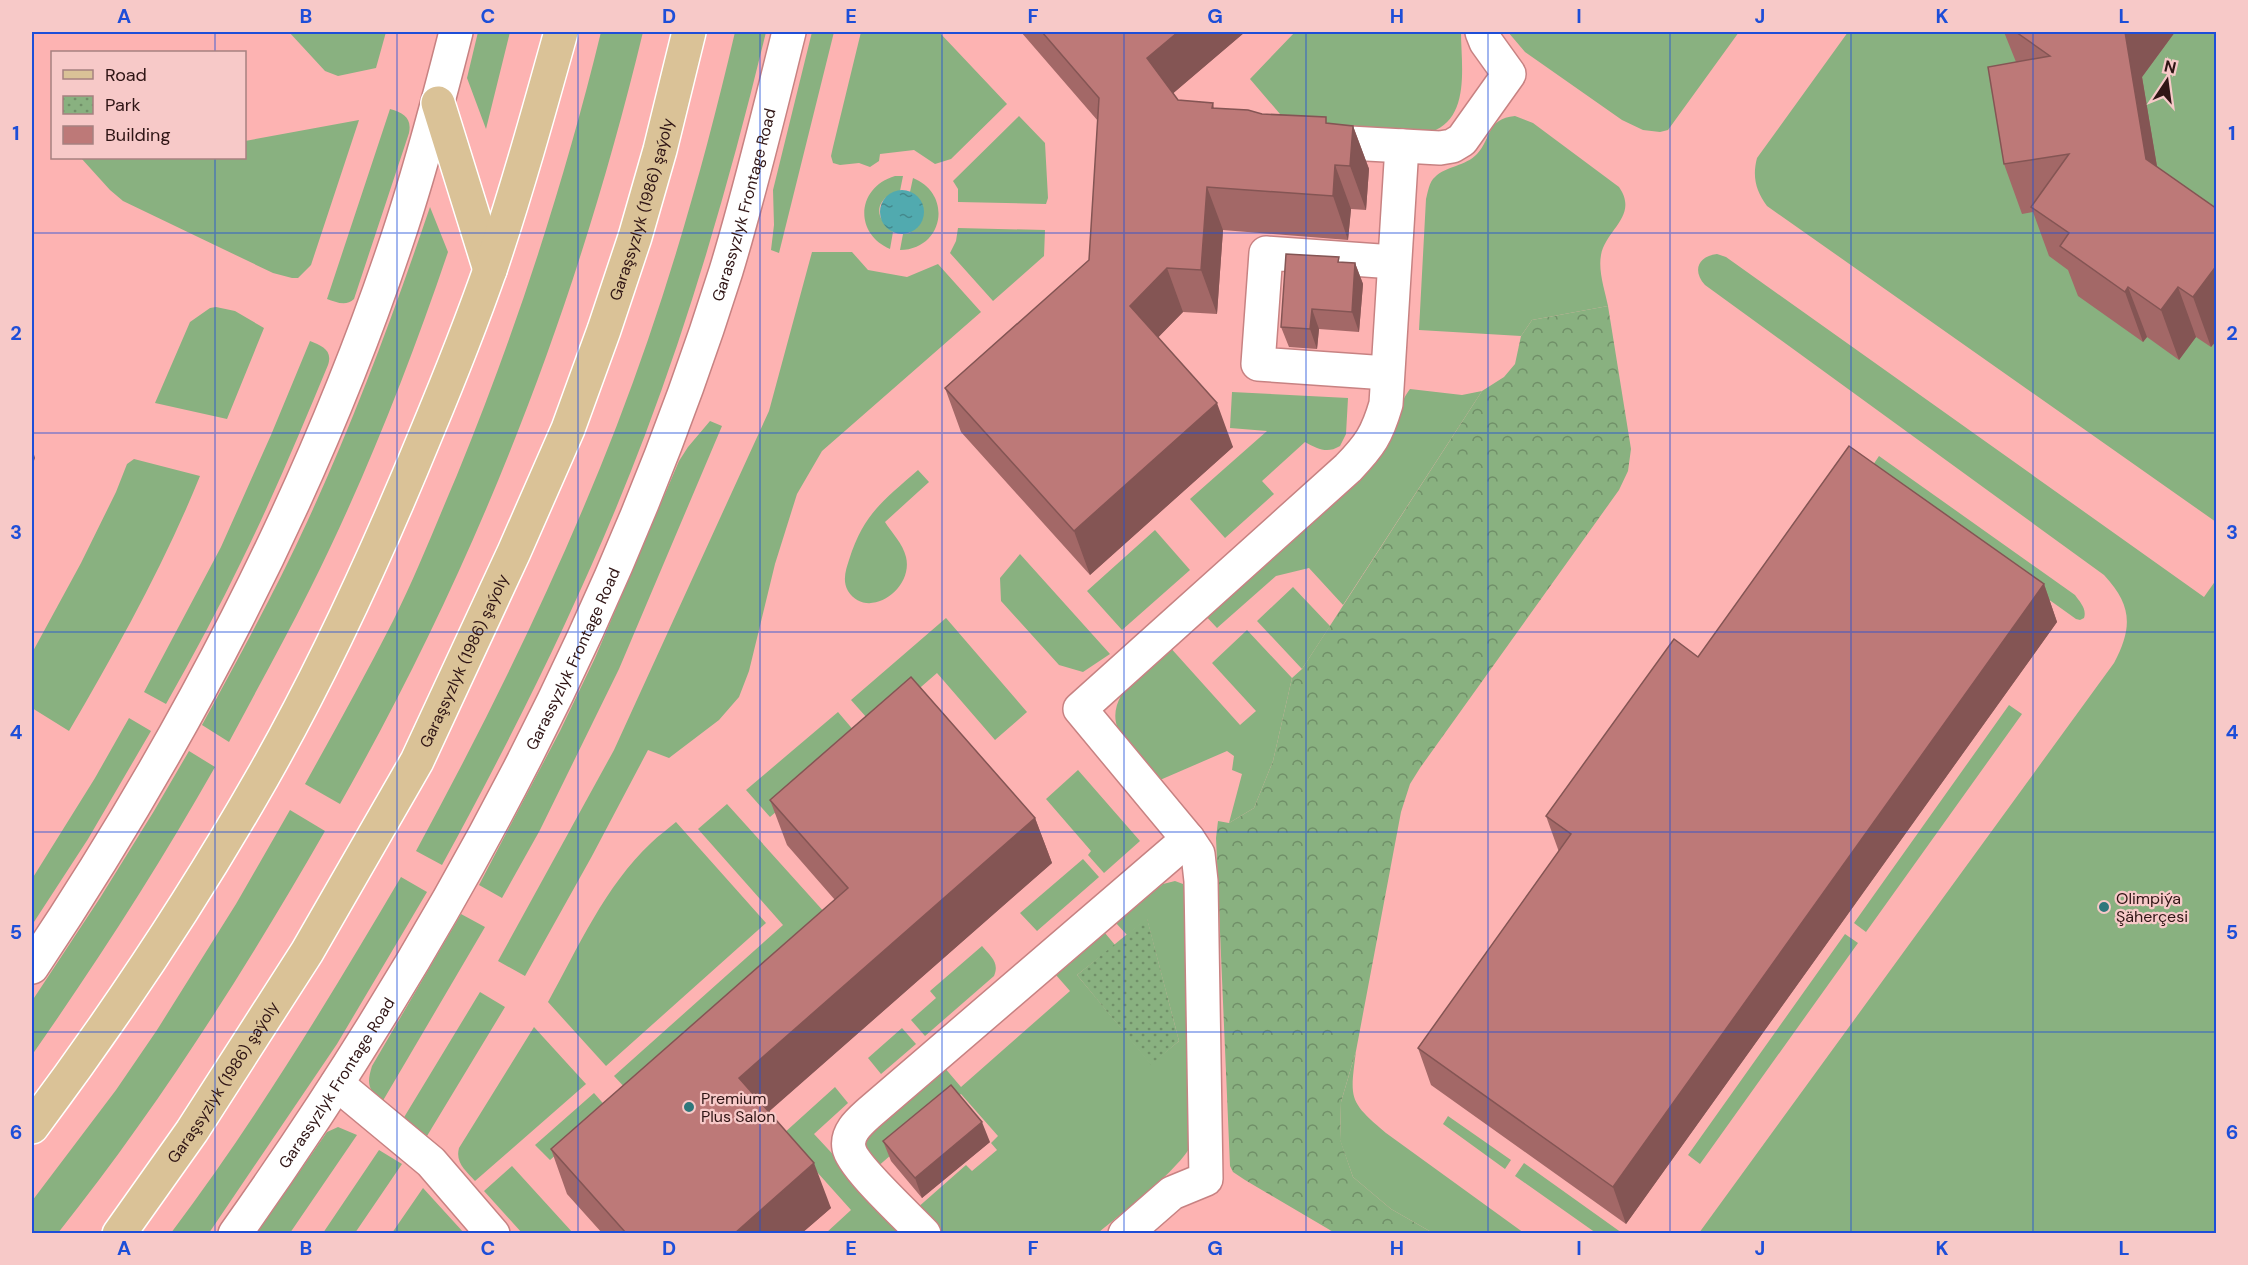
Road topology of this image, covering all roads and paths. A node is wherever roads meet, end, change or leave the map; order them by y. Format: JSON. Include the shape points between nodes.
{"nodes":[{"id":1,"x":456,"y":32,"type":"edge"},
{"id":2,"x":561,"y":32,"type":"edge"},
{"id":3,"x":689,"y":32,"type":"edge"},
{"id":4,"x":789,"y":32,"type":"edge"},
{"id":5,"x":1482,"y":32,"type":"edge"},
{"id":6,"x":438,"y":103,"type":"junction"},
{"id":7,"x":1279,"y":139,"type":"edge"},
{"id":8,"x":1402,"y":146,"type":"junction"},
{"id":9,"x":1394,"y":262,"type":"junction"},
{"id":10,"x":490,"y":270,"type":"junction"},
{"id":11,"x":1387,"y":373,"type":"junction"},
{"id":12,"x":1188,"y":839,"type":"junction"},
{"id":13,"x":32,"y":967,"type":"edge"},
{"id":14,"x":337,"y":1084,"type":"junction"},
{"id":15,"x":32,"y":1127,"type":"edge"},
{"id":16,"x":119,"y":1233,"type":"edge"},
{"id":17,"x":236,"y":1233,"type":"edge"},
{"id":18,"x":493,"y":1233,"type":"edge"},
{"id":19,"x":924,"y":1233,"type":"edge"},
{"id":20,"x":1125,"y":1233,"type":"edge"}],
"edges":[{"from":1,"to":6,"type":"street"},
{"from":2,"to":10,"type":"main road"},
{"from":3,"to":16,"type":"main road","name":"Garaşsyzlyk (1986) şaýoly","via":[[635,237],[568,429],[422,751],[307,952],[192,1131]]},
{"from":4,"to":14,"type":"street","name":"Garassyzlyk Frontage Road","via":[[726,271],[628,538],[551,710],[500,808]]},
{"from":5,"to":8,"type":"street","via":[[1509,74],[1472,129],[1452,146]]},
{"from":6,"to":10,"type":"main road"},
{"from":6,"to":13,"type":"street","via":[[395,246],[362,334],[259,573],[178,729]]},
{"from":7,"to":8,"type":"street"},
{"from":8,"to":9,"type":"street"},
{"from":9,"to":11,"type":"street"},
{"from":9,"to":11,"type":"street","via":[[1266,253],[1258,364]]},
{"from":10,"to":15,"type":"main road","via":[[401,496],[351,606],[263,778],[141,973]]},
{"from":11,"to":12,"type":"street","via":[[1386,404],[1378,429],[1348,468],[1080,709]]},
{"from":12,"to":19,"type":"street","via":[[856,1125],[849,1137],[849,1150]]},
{"from":12,"to":20,"type":"street","via":[[1198,854],[1200,881],[1206,1179],[1172,1193]]},
{"from":14,"to":17,"type":"street","name":"Garassyzlyk Frontage Road"},
{"from":14,"to":18,"type":"street","via":[[431,1162]]}]}
